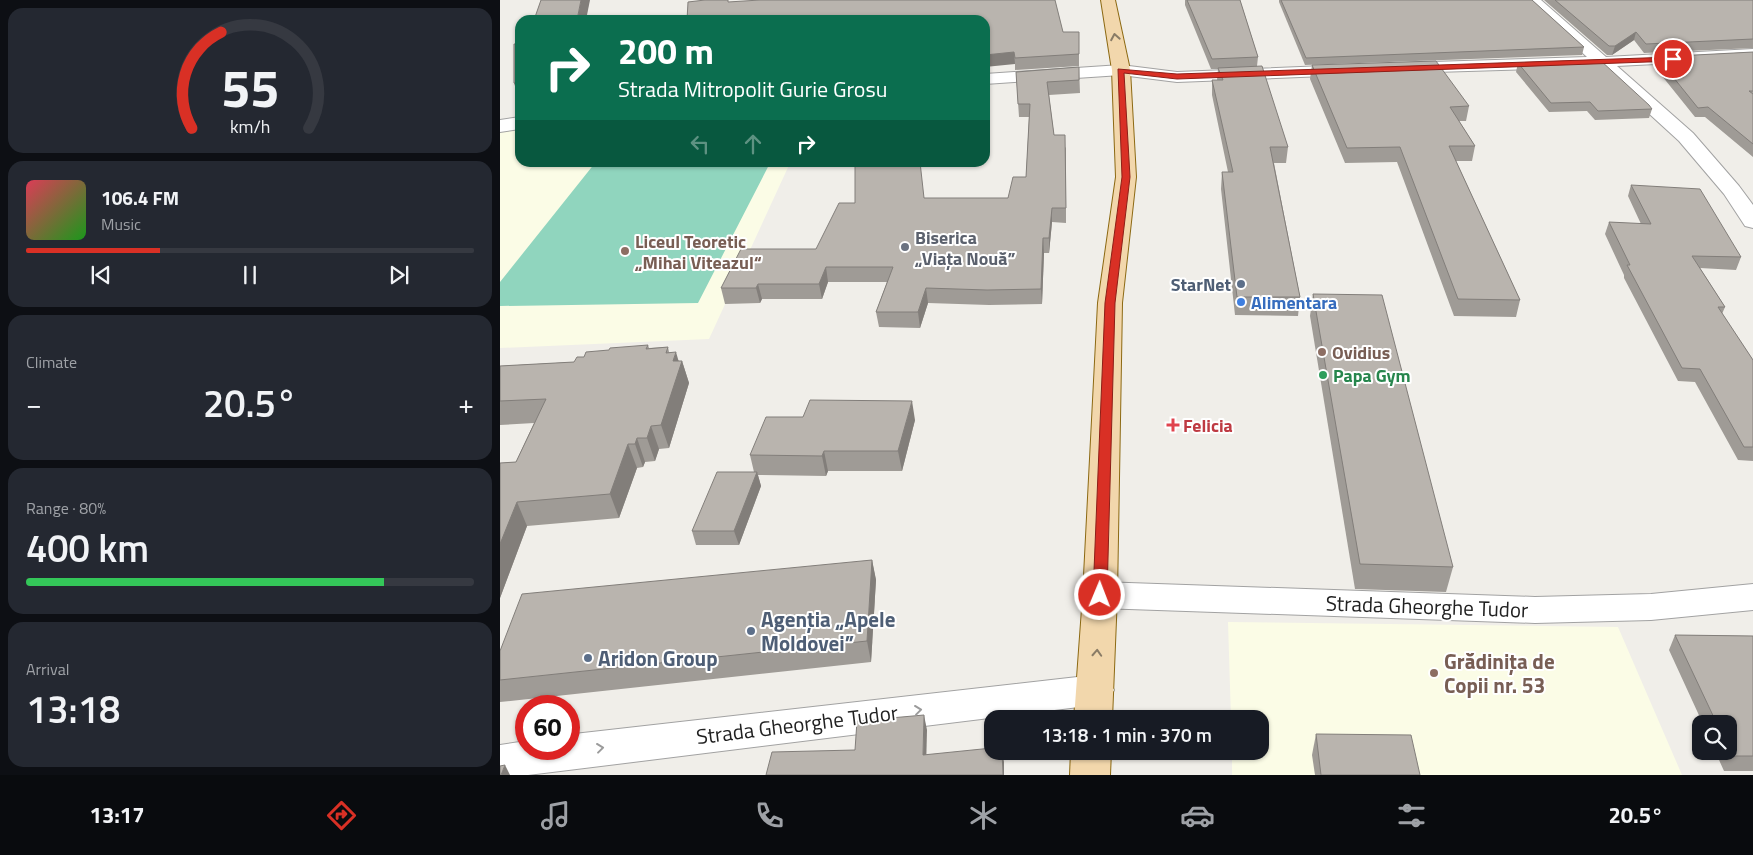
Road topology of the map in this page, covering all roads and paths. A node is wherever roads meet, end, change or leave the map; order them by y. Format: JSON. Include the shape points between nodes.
{"nodes":[{"id":1,"x":1108,"y":0,"type":"edge"},
{"id":2,"x":1532,"y":0,"type":"edge"},
{"id":3,"x":1753,"y":54,"type":"edge"},
{"id":4,"x":1602,"y":62,"type":"junction"},
{"id":5,"x":1388,"y":68,"type":"edge"},
{"id":6,"x":1369,"y":69,"type":"edge"},
{"id":7,"x":1121,"y":70,"type":"junction"},
{"id":8,"x":990,"y":79,"type":"edge"},
{"id":9,"x":515,"y":124,"type":"edge"},
{"id":10,"x":500,"y":126,"type":"edge"},
{"id":11,"x":1753,"y":221,"type":"edge"},
{"id":12,"x":1100,"y":595,"type":"junction"},
{"id":13,"x":1753,"y":598,"type":"edge"},
{"id":14,"x":1094,"y":704,"type":"edge"},
{"id":15,"x":1091,"y":760,"type":"edge"},
{"id":16,"x":500,"y":762,"type":"edge"},
{"id":17,"x":1090,"y":775,"type":"edge"}],
"edges":[{"from":7,"to":1,"type":"main road","one_way":true},
{"from":2,"to":4,"type":"street"},
{"from":3,"to":4,"type":"street"},
{"from":4,"to":5,"type":"street"},
{"from":4,"to":11,"type":"street","via":[[1686,137],[1732,190]]},
{"from":6,"to":7,"type":"street","via":[[1177,77]]},
{"from":7,"to":8,"type":"street"},
{"from":7,"to":12,"type":"main road","via":[[1126,177],[1110,303]]},
{"from":9,"to":10,"type":"street"},
{"from":12,"to":13,"type":"street","name":"Strada Gheorghe Tudor","via":[[1535,610],[1651,607]]},
{"from":14,"to":12,"type":"main road","one_way":true},
{"from":16,"to":14,"type":"street","name":"Strada Gheorghe Tudor","one_way":true,"via":[[574,751]]},
{"from":15,"to":17,"type":"main road"}]}
